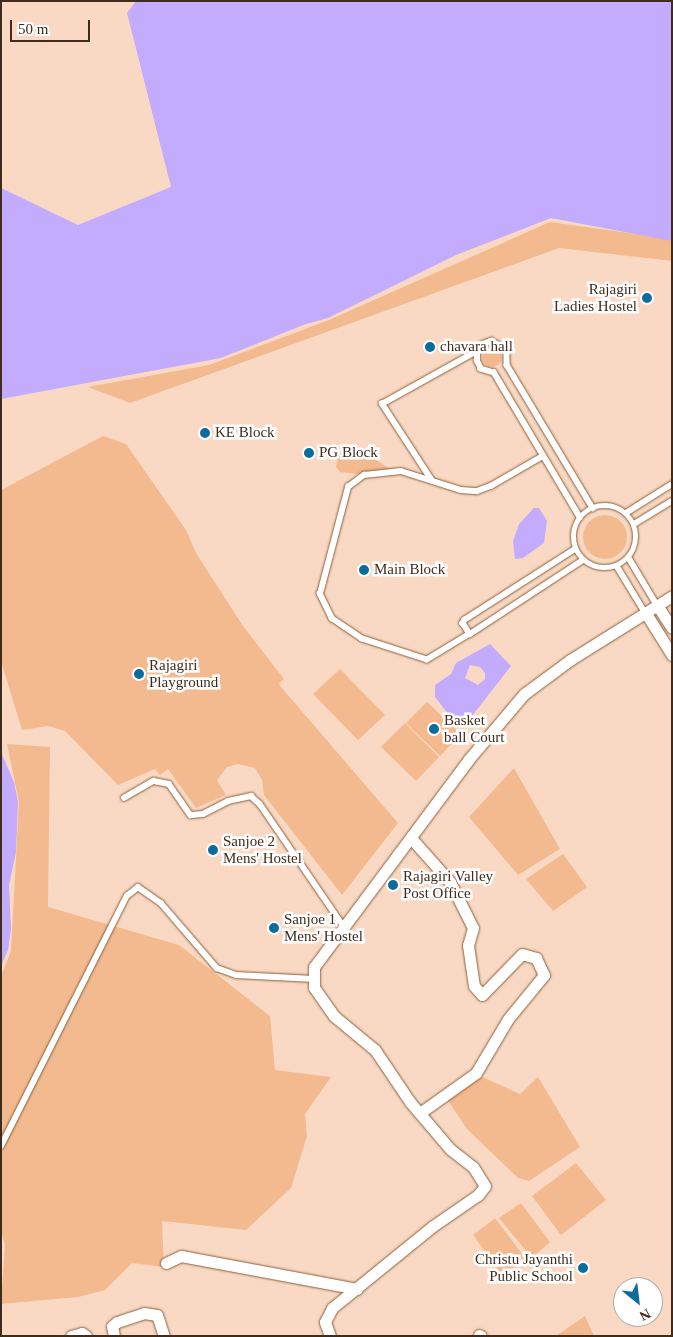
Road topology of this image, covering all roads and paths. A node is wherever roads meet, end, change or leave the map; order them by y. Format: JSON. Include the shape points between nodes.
{"nodes":[{"id":1,"x":477,"y":351,"type":"junction"},
{"id":2,"x":543,"y":456,"type":"junction"},
{"id":3,"x":432,"y":481,"type":"junction"},
{"id":4,"x":672,"y":484,"type":"edge"},
{"id":5,"x":672,"y":501,"type":"edge"},
{"id":6,"x":593,"y":508,"type":"junction"},
{"id":7,"x":626,"y":513,"type":"junction"},
{"id":8,"x":580,"y":518,"type":"junction"},
{"id":9,"x":634,"y":524,"type":"junction"},
{"id":10,"x":576,"y":549,"type":"junction"},
{"id":11,"x":629,"y":558,"type":"junction"},
{"id":12,"x":584,"y":560,"type":"junction"},
{"id":13,"x":617,"y":566,"type":"junction"},
{"id":14,"x":672,"y":596,"type":"edge"},
{"id":15,"x":657,"y":605,"type":"junction"},
{"id":16,"x":645,"y":612,"type":"junction"},
{"id":17,"x":672,"y":628,"type":"edge"},
{"id":18,"x":470,"y":634,"type":"junction"},
{"id":19,"x":672,"y":655,"type":"edge"},
{"id":20,"x":124,"y":798,"type":"dead end"},
{"id":21,"x":411,"y":838,"type":"junction"},
{"id":22,"x":343,"y":925,"type":"junction"},
{"id":23,"x":314,"y":979,"type":"junction"},
{"id":24,"x":420,"y":1113,"type":"junction"},
{"id":25,"x":1,"y":1146,"type":"edge"},
{"id":26,"x":166,"y":1263,"type":"dead end"},
{"id":27,"x":357,"y":1289,"type":"junction"},
{"id":28,"x":71,"y":1336,"type":"edge"},
{"id":29,"x":86,"y":1336,"type":"edge"},
{"id":30,"x":114,"y":1336,"type":"edge"},
{"id":31,"x":164,"y":1336,"type":"edge"},
{"id":32,"x":330,"y":1336,"type":"edge"}],
"edges":[{"from":1,"to":2,"type":"lane","via":[[481,368],[494,373]]},
{"from":1,"to":3,"type":"lane","via":[[382,404]]},
{"from":1,"to":6,"type":"lane","via":[[491,341],[507,349],[507,365]]},
{"from":2,"to":3,"type":"lane","via":[[477,491]]},
{"from":2,"to":8,"type":"lane"},
{"from":3,"to":18,"type":"lane","via":[[401,471],[364,475],[355,480],[348,488],[320,594],[332,619],[345,630],[362,639],[427,660]]},
{"from":4,"to":7,"type":"lane"},
{"from":5,"to":9,"type":"lane"},
{"from":6,"to":7,"type":"lane","via":[[614,506]]},
{"from":6,"to":8,"type":"lane"},
{"from":7,"to":9,"type":"lane"},
{"from":8,"to":10,"type":"lane","via":[[574,536]]},
{"from":9,"to":11,"type":"lane","via":[[636,538]]},
{"from":10,"to":12,"type":"lane"},
{"from":10,"to":18,"type":"lane","via":[[465,620],[463,623]]},
{"from":11,"to":13,"type":"lane"},
{"from":11,"to":15,"type":"lane"},
{"from":12,"to":13,"type":"lane","via":[[596,567]]},
{"from":12,"to":18,"type":"lane"},
{"from":13,"to":16,"type":"lane"},
{"from":14,"to":15,"type":"street"},
{"from":15,"to":16,"type":"street"},
{"from":15,"to":17,"type":"street"},
{"from":16,"to":19,"type":"street"},
{"from":16,"to":21,"type":"street","via":[[524,694],[469,759]]},
{"from":20,"to":22,"type":"lane","via":[[154,781],[169,784],[191,815],[203,814],[228,801],[250,796],[260,804]]},
{"from":21,"to":22,"type":"street"},
{"from":21,"to":24,"type":"street","via":[[450,882],[473,928],[468,945],[474,986],[482,996],[522,954],[536,958],[544,975],[508,1019],[476,1073]]},
{"from":22,"to":23,"type":"street","via":[[314,967]]},
{"from":23,"to":24,"type":"street","via":[[314,987],[334,1016],[375,1050]]},
{"from":23,"to":25,"type":"lane","via":[[245,976],[216,968],[161,903],[138,887],[127,896]]},
{"from":24,"to":27,"type":"street","via":[[450,1149],[473,1167],[485,1186],[478,1195],[434,1226]]},
{"from":26,"to":27,"type":"street","via":[[181,1256]]},
{"from":27,"to":32,"type":"street","via":[[326,1316],[325,1327]]},
{"from":28,"to":29,"type":"street","via":[[82,1333]]},
{"from":30,"to":31,"type":"street","via":[[112,1326],[117,1322],[144,1313],[157,1315]]}]}
